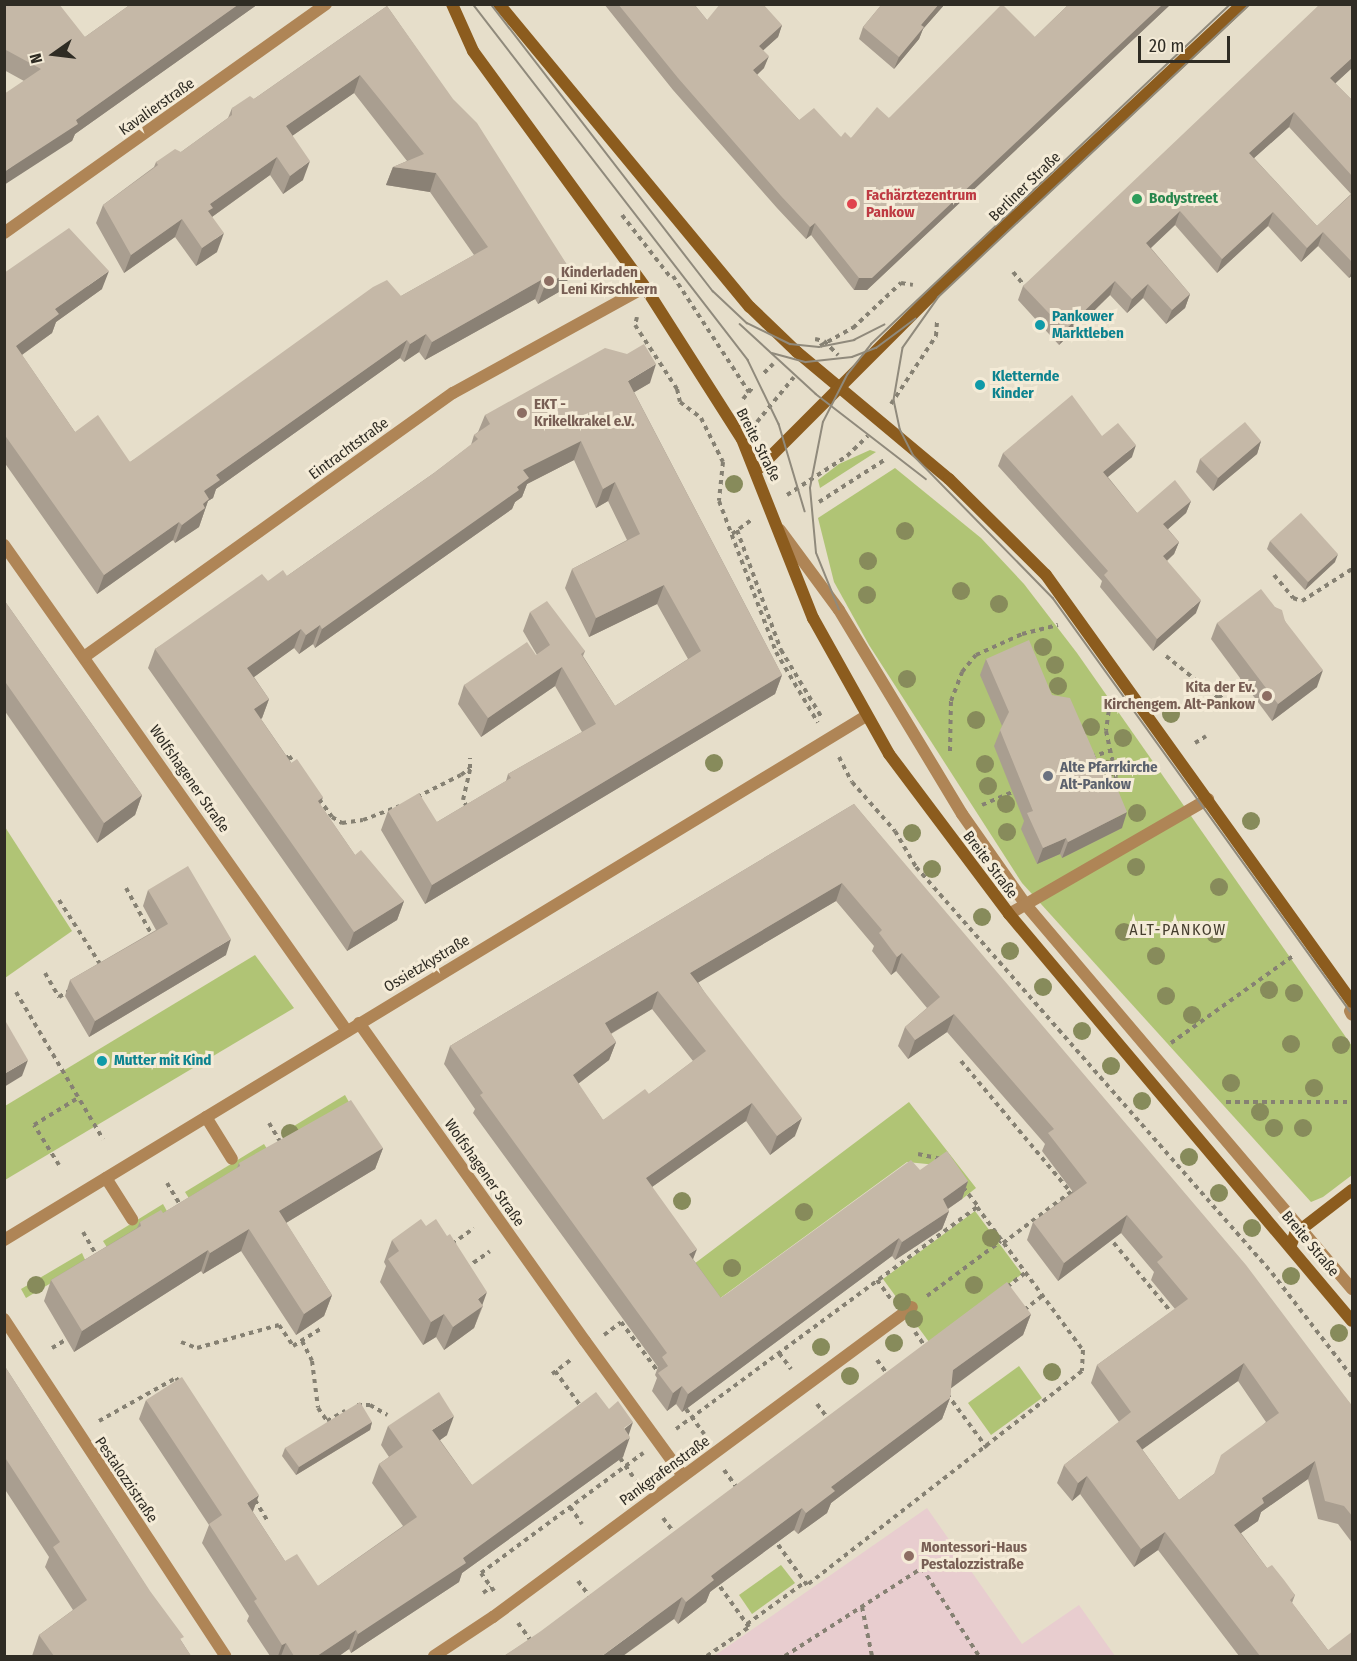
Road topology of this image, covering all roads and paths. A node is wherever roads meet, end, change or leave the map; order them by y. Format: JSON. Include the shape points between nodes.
{"nodes":[{"id":1,"x":326,"y":4,"type":"edge"},
{"id":2,"x":452,"y":4,"type":"edge"},
{"id":3,"x":499,"y":4,"type":"edge"},
{"id":4,"x":1242,"y":4,"type":"edge"},
{"id":5,"x":4,"y":233,"type":"edge"},
{"id":6,"x":1013,"y":273,"type":"dead end"},
{"id":7,"x":674,"y":276,"type":"dead end"},
{"id":8,"x":901,"y":283,"type":"dead end"},
{"id":9,"x":1023,"y":284,"type":"edge"},
{"id":10,"x":645,"y":287,"type":"junction"},
{"id":11,"x":936,"y":336,"type":"dead end"},
{"id":12,"x":807,"y":361,"type":"junction"},
{"id":13,"x":773,"y":364,"type":"dead end"},
{"id":14,"x":764,"y":374,"type":"dead end"},
{"id":15,"x":754,"y":386,"type":"dead end"},
{"id":16,"x":841,"y":389,"type":"junction"},
{"id":17,"x":749,"y":392,"type":"junction"},
{"id":18,"x":743,"y":399,"type":"dead end"},
{"id":19,"x":880,"y":420,"type":"junction"},
{"id":20,"x":742,"y":440,"type":"junction"},
{"id":21,"x":886,"y":459,"type":"dead end"},
{"id":22,"x":723,"y":462,"type":"junction"},
{"id":23,"x":756,"y":471,"type":"junction"},
{"id":24,"x":819,"y":502,"type":"dead end"},
{"id":25,"x":771,"y":506,"type":"junction"},
{"id":26,"x":778,"y":528,"type":"junction"},
{"id":27,"x":737,"y":530,"type":"junction"},
{"id":28,"x":732,"y":534,"type":"junction"},
{"id":29,"x":4,"y":545,"type":"edge"},
{"id":30,"x":1353,"y":569,"type":"edge"},
{"id":31,"x":1274,"y":575,"type":"dead end"},
{"id":32,"x":1067,"y":634,"type":"dead end"},
{"id":33,"x":1166,"y":656,"type":"edge"},
{"id":34,"x":84,"y":657,"type":"junction"},
{"id":35,"x":1242,"y":680,"type":"edge"},
{"id":36,"x":1117,"y":705,"type":"dead end"},
{"id":37,"x":820,"y":715,"type":"dead end"},
{"id":38,"x":866,"y":716,"type":"junction"},
{"id":39,"x":817,"y":721,"type":"dead end"},
{"id":40,"x":1206,"y":736,"type":"dead end"},
{"id":41,"x":1195,"y":743,"type":"dead end"},
{"id":42,"x":1110,"y":750,"type":"junction"},
{"id":43,"x":951,"y":756,"type":"dead end"},
{"id":44,"x":470,"y":758,"type":"dead end"},
{"id":45,"x":840,"y":759,"type":"dead end"},
{"id":46,"x":1084,"y":760,"type":"edge"},
{"id":47,"x":276,"y":765,"type":"edge"},
{"id":48,"x":470,"y":768,"type":"junction"},
{"id":49,"x":301,"y":774,"type":"edge"},
{"id":50,"x":312,"y":790,"type":"edge"},
{"id":51,"x":1012,"y":792,"type":"edge"},
{"id":52,"x":1113,"y":796,"type":"edge"},
{"id":53,"x":1208,"y":799,"type":"junction"},
{"id":54,"x":411,"y":800,"type":"edge"},
{"id":55,"x":401,"y":805,"type":"edge"},
{"id":56,"x":974,"y":809,"type":"dead end"},
{"id":57,"x":472,"y":816,"type":"edge"},
{"id":58,"x":337,"y":822,"type":"junction"},
{"id":59,"x":330,"y":827,"type":"edge"},
{"id":60,"x":126,"y":888,"type":"dead end"},
{"id":61,"x":59,"y":900,"type":"dead end"},
{"id":62,"x":1026,"y":905,"type":"junction"},
{"id":63,"x":1009,"y":914,"type":"junction"},
{"id":64,"x":156,"y":943,"type":"edge"},
{"id":65,"x":1293,"y":956,"type":"dead end"},
{"id":66,"x":106,"y":972,"type":"edge"},
{"id":67,"x":45,"y":973,"type":"dead end"},
{"id":68,"x":75,"y":991,"type":"edge"},
{"id":69,"x":16,"y":992,"type":"dead end"},
{"id":70,"x":1352,"y":1009,"type":"edge"},
{"id":71,"x":359,"y":1023,"type":"junction"},
{"id":72,"x":347,"y":1031,"type":"junction"},
{"id":73,"x":1170,"y":1043,"type":"dead end"},
{"id":74,"x":961,"y":1061,"type":"dead end"},
{"id":75,"x":78,"y":1098,"type":"junction"},
{"id":76,"x":1226,"y":1102,"type":"dead end"},
{"id":77,"x":1353,"y":1102,"type":"edge"},
{"id":78,"x":206,"y":1117,"type":"junction"},
{"id":79,"x":269,"y":1123,"type":"dead end"},
{"id":80,"x":103,"y":1138,"type":"dead end"},
{"id":81,"x":284,"y":1149,"type":"edge"},
{"id":82,"x":918,"y":1154,"type":"dead end"},
{"id":83,"x":232,"y":1159,"type":"dead end"},
{"id":84,"x":59,"y":1165,"type":"dead end"},
{"id":85,"x":949,"y":1167,"type":"edge"},
{"id":86,"x":106,"y":1178,"type":"junction"},
{"id":87,"x":167,"y":1183,"type":"dead end"},
{"id":88,"x":962,"y":1185,"type":"edge"},
{"id":89,"x":1079,"y":1185,"type":"edge"},
{"id":90,"x":1353,"y":1190,"type":"edge"},
{"id":91,"x":1070,"y":1192,"type":"junction"},
{"id":92,"x":1078,"y":1201,"type":"edge"},
{"id":93,"x":977,"y":1207,"type":"junction"},
{"id":94,"x":183,"y":1210,"type":"edge"},
{"id":95,"x":132,"y":1219,"type":"dead end"},
{"id":96,"x":1100,"y":1227,"type":"edge"},
{"id":97,"x":474,"y":1228,"type":"dead end"},
{"id":98,"x":1302,"y":1228,"type":"junction"},
{"id":99,"x":83,"y":1232,"type":"dead end"},
{"id":100,"x":4,"y":1240,"type":"edge"},
{"id":101,"x":1002,"y":1242,"type":"junction"},
{"id":102,"x":1291,"y":1245,"type":"junction"},
{"id":103,"x":445,"y":1249,"type":"edge"},
{"id":104,"x":490,"y":1251,"type":"dead end"},
{"id":105,"x":99,"y":1260,"type":"edge"},
{"id":106,"x":463,"y":1270,"type":"edge"},
{"id":107,"x":1025,"y":1273,"type":"junction"},
{"id":108,"x":877,"y":1280,"type":"junction"},
{"id":109,"x":1353,"y":1289,"type":"edge"},
{"id":110,"x":997,"y":1295,"type":"edge"},
{"id":111,"x":1042,"y":1296,"type":"junction"},
{"id":112,"x":907,"y":1311,"type":"junction"},
{"id":113,"x":1171,"y":1312,"type":"edge"},
{"id":114,"x":1014,"y":1317,"type":"edge"},
{"id":115,"x":4,"y":1319,"type":"edge"},
{"id":116,"x":1353,"y":1321,"type":"edge"},
{"id":117,"x":322,"y":1328,"type":"edge"},
{"id":118,"x":67,"y":1339,"type":"edge"},
{"id":119,"x":302,"y":1341,"type":"junction"},
{"id":120,"x":181,"y":1342,"type":"dead end"},
{"id":121,"x":933,"y":1343,"type":"edge"},
{"id":122,"x":52,"y":1348,"type":"dead end"},
{"id":123,"x":927,"y":1348,"type":"junction"},
{"id":124,"x":779,"y":1353,"type":"junction"},
{"id":125,"x":917,"y":1354,"type":"edge"},
{"id":126,"x":787,"y":1364,"type":"dead end"},
{"id":127,"x":898,"y":1369,"type":"edge"},
{"id":128,"x":555,"y":1371,"type":"dead end"},
{"id":129,"x":1353,"y":1377,"type":"edge"},
{"id":130,"x":880,"y":1382,"type":"edge"},
{"id":131,"x":941,"y":1386,"type":"edge"},
{"id":132,"x":182,"y":1387,"type":"edge"},
{"id":133,"x":686,"y":1409,"type":"edge"},
{"id":134,"x":821,"y":1411,"type":"dead end"},
{"id":135,"x":586,"y":1413,"type":"edge"},
{"id":136,"x":837,"y":1414,"type":"edge"},
{"id":137,"x":387,"y":1415,"type":"dead end"},
{"id":138,"x":692,"y":1417,"type":"junction"},
{"id":139,"x":829,"y":1420,"type":"junction"},
{"id":140,"x":99,"y":1421,"type":"dead end"},
{"id":141,"x":820,"y":1427,"type":"edge"},
{"id":142,"x":658,"y":1442,"type":"junction"},
{"id":143,"x":987,"y":1448,"type":"junction"},
{"id":144,"x":717,"y":1451,"type":"junction"},
{"id":145,"x":620,"y":1458,"type":"edge"},
{"id":146,"x":626,"y":1466,"type":"junction"},
{"id":147,"x":683,"y":1476,"type":"junction"},
{"id":148,"x":731,"y":1480,"type":"dead end"},
{"id":149,"x":747,"y":1482,"type":"edge"},
{"id":150,"x":738,"y":1489,"type":"junction"},
{"id":151,"x":249,"y":1491,"type":"edge"},
{"id":152,"x":729,"y":1495,"type":"edge"},
{"id":153,"x":743,"y":1496,"type":"edge"},
{"id":154,"x":650,"y":1501,"type":"junction"},
{"id":155,"x":570,"y":1507,"type":"junction"},
{"id":156,"x":577,"y":1518,"type":"dead end"},
{"id":157,"x":267,"y":1520,"type":"dead end"},
{"id":158,"x":669,"y":1527,"type":"dead end"},
{"id":159,"x":770,"y":1533,"type":"edge"},
{"id":160,"x":675,"y":1534,"type":"junction"},
{"id":161,"x":685,"y":1539,"type":"edge"},
{"id":162,"x":666,"y":1541,"type":"edge"},
{"id":163,"x":712,"y":1576,"type":"edge"},
{"id":164,"x":805,"y":1582,"type":"junction"},
{"id":165,"x":584,"y":1589,"type":"dead end"},
{"id":166,"x":600,"y":1591,"type":"edge"},
{"id":167,"x":483,"y":1593,"type":"dead end"},
{"id":168,"x":591,"y":1598,"type":"junction"},
{"id":169,"x":582,"y":1604,"type":"edge"},
{"id":170,"x":862,"y":1607,"type":"junction"},
{"id":171,"x":747,"y":1624,"type":"junction"},
{"id":172,"x":524,"y":1631,"type":"dead end"},
{"id":173,"x":540,"y":1636,"type":"edge"},
{"id":174,"x":225,"y":1656,"type":"edge"},
{"id":175,"x":434,"y":1656,"type":"edge"},
{"id":176,"x":707,"y":1656,"type":"edge"},
{"id":177,"x":785,"y":1656,"type":"edge"},
{"id":178,"x":873,"y":1656,"type":"edge"},
{"id":179,"x":979,"y":1656,"type":"edge"}],
"edges":[{"from":1,"to":5,"type":"street","name":"Kavalierstraße"},
{"from":2,"to":10,"type":"main road","name":"Breite Straße","via":[[473,51]]},
{"from":3,"to":12,"type":"main road","via":[[716,269]]},
{"from":4,"to":16,"type":"main road","name":"Berliner Straße","via":[[939,288]]},
{"from":6,"to":9,"type":"path"},
{"from":7,"to":17,"type":"path"},
{"from":8,"to":12,"type":"path","via":[[853,328],[824,341]]},
{"from":10,"to":20,"type":"main road","name":"Breite Straße"},
{"from":10,"to":22,"type":"path","via":[[635,325],[677,389],[680,402],[700,418]]},
{"from":10,"to":34,"type":"street","name":"Eintrachtstraße","via":[[453,393]]},
{"from":11,"to":19,"type":"path"},
{"from":12,"to":16,"type":"main road"},
{"from":12,"to":20,"type":"path"},
{"from":13,"to":14,"type":"path"},
{"from":15,"to":17,"type":"path"},
{"from":16,"to":19,"type":"main road"},
{"from":16,"to":23,"type":"main road","name":"Berliner Straße"},
{"from":17,"to":18,"type":"path"},
{"from":19,"to":25,"type":"path","via":[[850,454]]},
{"from":19,"to":53,"type":"main road","via":[[994,521],[1046,575]]},
{"from":20,"to":22,"type":"path"},
{"from":20,"to":23,"type":"main road","name":"Breite Straße"},
{"from":21,"to":24,"type":"path"},
{"from":22,"to":28,"type":"path","via":[[719,501]]},
{"from":23,"to":25,"type":"main road","name":"Breite Straße"},
{"from":25,"to":26,"type":"main road","name":"Breite Straße"},
{"from":25,"to":27,"type":"path"},
{"from":26,"to":38,"type":"main road","name":"Breite Straße","via":[[822,636]]},
{"from":26,"to":62,"type":"street","via":[[839,610],[962,814]]},
{"from":27,"to":28,"type":"path"},
{"from":27,"to":37,"type":"path","via":[[781,650]]},
{"from":28,"to":39,"type":"path","via":[[776,652]]},
{"from":29,"to":34,"type":"street","name":"Wolfshagener Straße"},
{"from":30,"to":31,"type":"path","via":[[1302,601],[1293,598]]},
{"from":32,"to":43,"type":"path","via":[[1060,625],[1038,629],[976,655],[962,672],[951,701]]},
{"from":33,"to":35,"type":"path","via":[[1218,698]]},
{"from":34,"to":72,"type":"street","name":"Wolfshagener Straße"},
{"from":36,"to":42,"type":"path","via":[[1111,696],[1106,731]]},
{"from":38,"to":63,"type":"main road","name":"Breite Straße","via":[[910,784]]},
{"from":38,"to":71,"type":"street","name":"Ossietzkystraße"},
{"from":40,"to":41,"type":"path"},
{"from":42,"to":46,"type":"path"},
{"from":42,"to":52,"type":"path","via":[[1116,777]]},
{"from":44,"to":48,"type":"path"},
{"from":45,"to":129,"type":"path","via":[[852,782],[895,831],[916,867],[956,908],[1272,1273]]},
{"from":47,"to":49,"type":"path","via":[[289,756]]},
{"from":48,"to":54,"type":"path"},
{"from":48,"to":57,"type":"path","via":[[463,800]]},
{"from":50,"to":58,"type":"path"},
{"from":51,"to":56,"type":"path"},
{"from":53,"to":62,"type":"street","name":"Breite Straße"},
{"from":53,"to":70,"type":"main road"},
{"from":55,"to":58,"type":"path","via":[[351,824]]},
{"from":58,"to":59,"type":"path"},
{"from":60,"to":64,"type":"path"},
{"from":61,"to":66,"type":"path"},
{"from":62,"to":63,"type":"street","name":"Breite Straße"},
{"from":62,"to":98,"type":"street"},
{"from":63,"to":102,"type":"main road","name":"Breite Straße"},
{"from":65,"to":73,"type":"path"},
{"from":67,"to":68,"type":"path","via":[[59,997]]},
{"from":69,"to":75,"type":"path"},
{"from":71,"to":72,"type":"street","name":"Ossietzkystraße"},
{"from":71,"to":142,"type":"street","name":"Wolfshagener Straße"},
{"from":72,"to":78,"type":"street","name":"Ossietzkystraße"},
{"from":74,"to":91,"type":"path"},
{"from":75,"to":80,"type":"path"},
{"from":75,"to":84,"type":"path","via":[[34,1125]]},
{"from":76,"to":77,"type":"path"},
{"from":78,"to":83,"type":"street"},
{"from":78,"to":86,"type":"street","name":"Ossietzkystraße"},
{"from":79,"to":81,"type":"path"},
{"from":82,"to":85,"type":"path","via":[[938,1155]]},
{"from":86,"to":95,"type":"street"},
{"from":86,"to":100,"type":"street","name":"Ossietzkystraße"},
{"from":87,"to":94,"type":"path"},
{"from":88,"to":93,"type":"path"},
{"from":89,"to":91,"type":"path"},
{"from":90,"to":98,"type":"main road"},
{"from":91,"to":92,"type":"path"},
{"from":91,"to":101,"type":"path"},
{"from":93,"to":101,"type":"path"},
{"from":93,"to":108,"type":"path"},
{"from":96,"to":113,"type":"path"},
{"from":97,"to":103,"type":"path"},
{"from":98,"to":102,"type":"main road"},
{"from":98,"to":109,"type":"street"},
{"from":99,"to":105,"type":"path"},
{"from":101,"to":107,"type":"path"},
{"from":101,"to":112,"type":"path"},
{"from":102,"to":116,"type":"main road","name":"Breite Straße"},
{"from":104,"to":106,"type":"path"},
{"from":107,"to":110,"type":"path"},
{"from":107,"to":111,"type":"path"},
{"from":108,"to":112,"type":"path"},
{"from":108,"to":124,"type":"path"},
{"from":111,"to":114,"type":"path"},
{"from":111,"to":143,"type":"path","via":[[1083,1350],[1082,1371]]},
{"from":112,"to":123,"type":"path"},
{"from":112,"to":144,"type":"street","name":"Pankgrafenstraße"},
{"from":115,"to":174,"type":"street","name":"Pestalozzistraße"},
{"from":117,"to":119,"type":"path"},
{"from":118,"to":122,"type":"path"},
{"from":119,"to":120,"type":"path","via":[[293,1346],[279,1324],[196,1348]]},
{"from":119,"to":137,"type":"path","via":[[311,1356],[316,1398],[327,1421],[362,1403]]},
{"from":121,"to":123,"type":"path"},
{"from":123,"to":125,"type":"path"},
{"from":124,"to":126,"type":"path"},
{"from":124,"to":138,"type":"path"},
{"from":127,"to":130,"type":"path"},
{"from":128,"to":135,"type":"path"},
{"from":131,"to":143,"type":"path"},
{"from":132,"to":140,"type":"path","via":[[176,1378]]},
{"from":133,"to":138,"type":"path"},
{"from":134,"to":139,"type":"path"},
{"from":136,"to":139,"type":"path"},
{"from":138,"to":142,"type":"path"},
{"from":138,"to":144,"type":"path"},
{"from":139,"to":141,"type":"path"},
{"from":142,"to":146,"type":"path"},
{"from":142,"to":147,"type":"street","name":"Wolfshagener Straße"},
{"from":143,"to":164,"type":"path"},
{"from":144,"to":147,"type":"street","name":"Pankgrafenstraße"},
{"from":145,"to":146,"type":"path"},
{"from":146,"to":154,"type":"path"},
{"from":146,"to":155,"type":"path"},
{"from":147,"to":154,"type":"street","name":"Pankgrafenstraße"},
{"from":148,"to":150,"type":"path"},
{"from":149,"to":150,"type":"path"},
{"from":150,"to":152,"type":"path"},
{"from":150,"to":153,"type":"path"},
{"from":151,"to":157,"type":"path"},
{"from":154,"to":175,"type":"street","name":"Pankgrafenstraße"},
{"from":155,"to":156,"type":"path"},
{"from":155,"to":167,"type":"path","via":[[481,1573],[490,1585]]},
{"from":158,"to":160,"type":"path"},
{"from":159,"to":164,"type":"path"},
{"from":160,"to":161,"type":"path","via":[[679,1531]]},
{"from":160,"to":162,"type":"path"},
{"from":163,"to":171,"type":"path"},
{"from":164,"to":171,"type":"path"},
{"from":165,"to":168,"type":"path"},
{"from":166,"to":168,"type":"path"},
{"from":168,"to":169,"type":"path"},
{"from":170,"to":177,"type":"path"},
{"from":170,"to":178,"type":"path"},
{"from":170,"to":179,"type":"path","via":[[922,1568]]},
{"from":171,"to":176,"type":"path","via":[[749,1627]]},
{"from":172,"to":173,"type":"path","via":[[531,1642]]}]}
